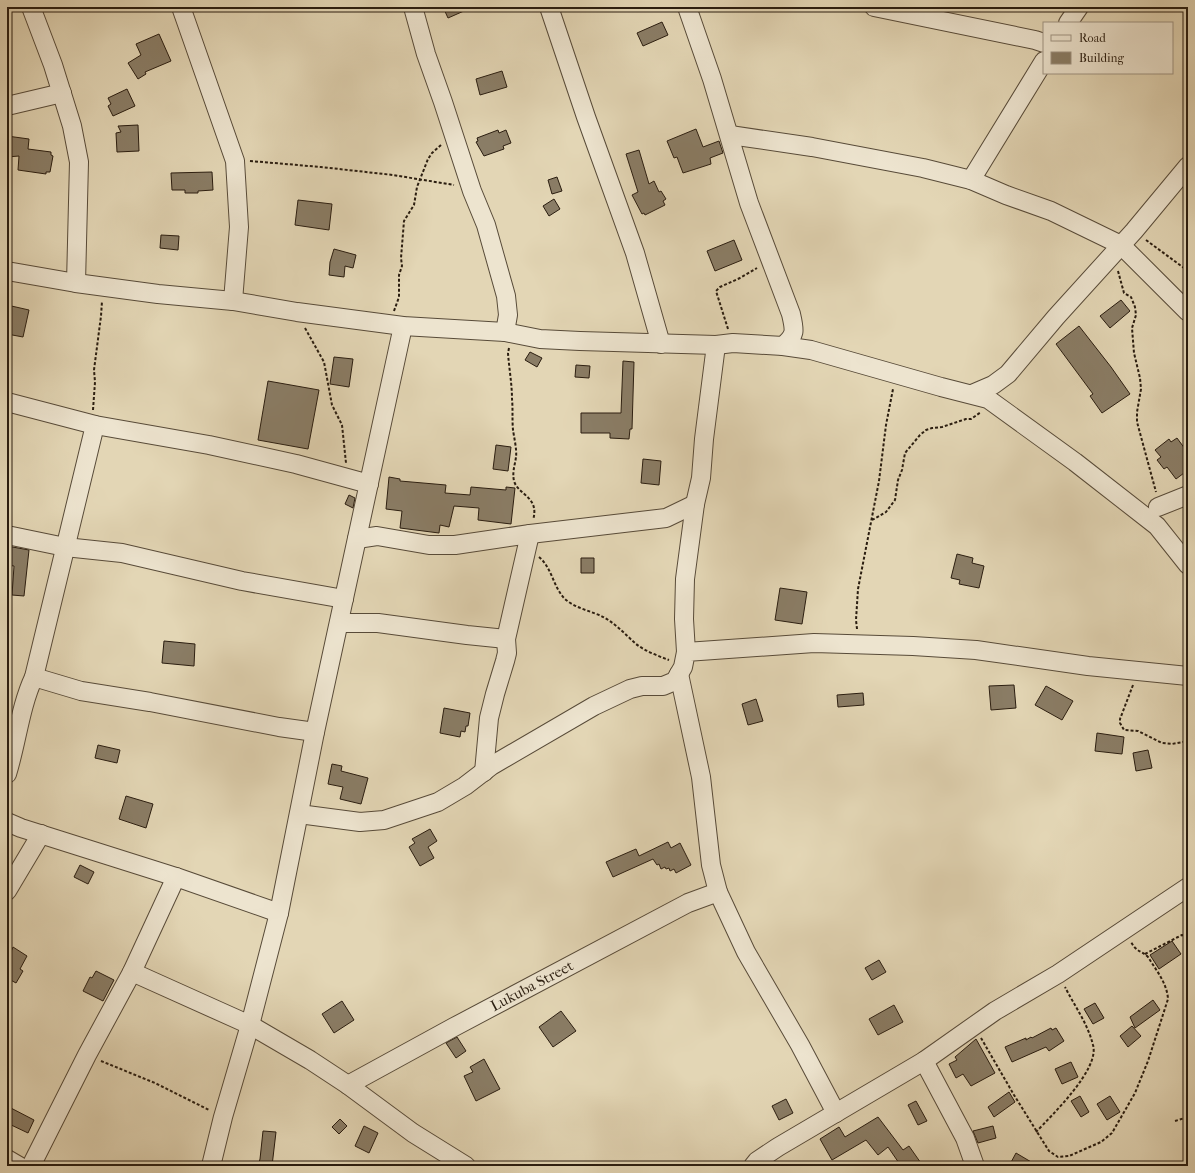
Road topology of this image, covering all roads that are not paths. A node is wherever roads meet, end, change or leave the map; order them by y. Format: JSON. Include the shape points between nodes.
{"nodes":[{"id":1,"x":31,"y":7,"type":"edge"},
{"id":2,"x":181,"y":7,"type":"edge"},
{"id":3,"x":413,"y":7,"type":"edge"},
{"id":4,"x":549,"y":7,"type":"edge"},
{"id":5,"x":687,"y":7,"type":"edge"},
{"id":6,"x":874,"y":7,"type":"edge"},
{"id":7,"x":1079,"y":7,"type":"edge"},
{"id":8,"x":1069,"y":22,"type":"edge"},
{"id":9,"x":1043,"y":43,"type":"edge"},
{"id":10,"x":1043,"y":62,"type":"edge"},
{"id":11,"x":62,"y":93,"type":"junction"},
{"id":12,"x":7,"y":106,"type":"edge"},
{"id":13,"x":730,"y":135,"type":"junction"},
{"id":14,"x":1188,"y":166,"type":"edge"},
{"id":15,"x":971,"y":180,"type":"junction"},
{"id":16,"x":1118,"y":250,"type":"junction"},
{"id":17,"x":7,"y":271,"type":"edge"},
{"id":18,"x":76,"y":283,"type":"junction"},
{"id":19,"x":232,"y":300,"type":"junction"},
{"id":20,"x":1188,"y":312,"type":"edge"},
{"id":21,"x":398,"y":325,"type":"junction"},
{"id":22,"x":794,"y":328,"type":"junction"},
{"id":23,"x":512,"y":334,"type":"junction"},
{"id":24,"x":661,"y":344,"type":"junction"},
{"id":25,"x":724,"y":344,"type":"junction"},
{"id":26,"x":783,"y":346,"type":"junction"},
{"id":27,"x":811,"y":350,"type":"junction"},
{"id":28,"x":980,"y":397,"type":"junction"},
{"id":29,"x":7,"y":402,"type":"edge"},
{"id":30,"x":95,"y":425,"type":"junction"},
{"id":31,"x":362,"y":482,"type":"junction"},
{"id":32,"x":1188,"y":495,"type":"edge"},
{"id":33,"x":695,"y":504,"type":"junction"},
{"id":34,"x":1158,"y":507,"type":"road end"},
{"id":35,"x":7,"y":535,"type":"edge"},
{"id":36,"x":357,"y":539,"type":"junction"},
{"id":37,"x":529,"y":541,"type":"junction"},
{"id":38,"x":64,"y":547,"type":"junction"},
{"id":39,"x":1188,"y":564,"type":"edge"},
{"id":40,"x":344,"y":599,"type":"junction"},
{"id":41,"x":339,"y":623,"type":"junction"},
{"id":42,"x":506,"y":639,"type":"junction"},
{"id":43,"x":683,"y":664,"type":"junction"},
{"id":44,"x":1188,"y":676,"type":"edge"},
{"id":45,"x":34,"y":677,"type":"junction"},
{"id":46,"x":315,"y":732,"type":"junction"},
{"id":47,"x":484,"y":772,"type":"junction"},
{"id":48,"x":7,"y":774,"type":"edge"},
{"id":49,"x":299,"y":814,"type":"junction"},
{"id":50,"x":7,"y":822,"type":"edge"},
{"id":51,"x":41,"y":834,"type":"junction"},
{"id":52,"x":176,"y":877,"type":"junction"},
{"id":53,"x":1188,"y":887,"type":"edge"},
{"id":54,"x":7,"y":891,"type":"edge"},
{"id":55,"x":718,"y":892,"type":"junction"},
{"id":56,"x":279,"y":913,"type":"junction"},
{"id":57,"x":132,"y":972,"type":"junction"},
{"id":58,"x":250,"y":1025,"type":"junction"},
{"id":59,"x":924,"y":1061,"type":"junction"},
{"id":60,"x":348,"y":1085,"type":"junction"},
{"id":61,"x":836,"y":1113,"type":"junction"},
{"id":62,"x":7,"y":1159,"type":"edge"},
{"id":63,"x":19,"y":1166,"type":"edge"},
{"id":64,"x":31,"y":1166,"type":"edge"},
{"id":65,"x":211,"y":1166,"type":"edge"},
{"id":66,"x":466,"y":1166,"type":"edge"},
{"id":67,"x":753,"y":1166,"type":"edge"},
{"id":68,"x":975,"y":1166,"type":"edge"}],
"edges":[{"from":1,"to":11,"type":"street"},
{"from":2,"to":19,"type":"street","via":[[235,161],[239,227]]},
{"from":3,"to":23,"type":"street","via":[[426,54],[486,225],[506,296]]},
{"from":4,"to":24,"type":"street","via":[[635,253]]},
{"from":5,"to":13,"type":"street"},
{"from":6,"to":9,"type":"street"},
{"from":7,"to":8,"type":"street"},
{"from":10,"to":15,"type":"street"},
{"from":11,"to":12,"type":"street"},
{"from":11,"to":18,"type":"street","via":[[79,162]]},
{"from":13,"to":15,"type":"street","via":[[916,166]]},
{"from":13,"to":22,"type":"street","via":[[750,203]]},
{"from":14,"to":16,"type":"street"},
{"from":15,"to":16,"type":"street","via":[[1051,211]]},
{"from":16,"to":20,"type":"street"},
{"from":16,"to":28,"type":"street","via":[[1008,374]]},
{"from":17,"to":18,"type":"street"},
{"from":18,"to":19,"type":"street","via":[[158,294]]},
{"from":19,"to":21,"type":"street","via":[[297,312]]},
{"from":21,"to":23,"type":"street"},
{"from":21,"to":31,"type":"street"},
{"from":22,"to":26,"type":"street","via":[[793,336]]},
{"from":22,"to":27,"type":"street"},
{"from":23,"to":24,"type":"street","via":[[540,339]]},
{"from":24,"to":25,"type":"street"},
{"from":25,"to":26,"type":"street"},
{"from":25,"to":33,"type":"street","via":[[704,439],[701,478]]},
{"from":26,"to":27,"type":"street"},
{"from":27,"to":28,"type":"street"},
{"from":28,"to":39,"type":"street","via":[[1075,462],[1157,526]]},
{"from":29,"to":30,"type":"street"},
{"from":30,"to":31,"type":"street","via":[[209,445]]},
{"from":30,"to":38,"type":"street"},
{"from":31,"to":36,"type":"street"},
{"from":32,"to":34,"type":"street"},
{"from":33,"to":37,"type":"street","via":[[666,518]]},
{"from":33,"to":43,"type":"street","via":[[685,579]]},
{"from":35,"to":38,"type":"street"},
{"from":36,"to":37,"type":"street","via":[[377,536],[429,545],[455,546]]},
{"from":36,"to":40,"type":"street"},
{"from":37,"to":42,"type":"street"},
{"from":38,"to":40,"type":"street","via":[[122,553],[242,581]]},
{"from":38,"to":45,"type":"street"},
{"from":40,"to":41,"type":"street"},
{"from":41,"to":42,"type":"street","via":[[378,623]]},
{"from":41,"to":46,"type":"street"},
{"from":42,"to":47,"type":"street","via":[[505,661],[489,718]]},
{"from":43,"to":44,"type":"street","via":[[814,643],[858,644],[976,650]]},
{"from":43,"to":47,"type":"street","via":[[675,681],[663,686],[630,689],[594,706]]},
{"from":43,"to":55,"type":"street","via":[[701,777],[711,865]]},
{"from":45,"to":46,"type":"street","via":[[81,691]]},
{"from":45,"to":48,"type":"street","via":[[27,692]]},
{"from":46,"to":49,"type":"street"},
{"from":47,"to":49,"type":"street","via":[[438,802],[384,820],[360,822]]},
{"from":49,"to":56,"type":"street"},
{"from":50,"to":51,"type":"street"},
{"from":51,"to":52,"type":"street"},
{"from":51,"to":54,"type":"street"},
{"from":52,"to":56,"type":"street"},
{"from":52,"to":57,"type":"street"},
{"from":53,"to":59,"type":"street"},
{"from":55,"to":60,"type":"street","name":"Lukuba Street","via":[[688,903]]},
{"from":55,"to":61,"type":"street","via":[[746,952]]},
{"from":56,"to":58,"type":"street"},
{"from":57,"to":58,"type":"street"},
{"from":57,"to":64,"type":"street"},
{"from":58,"to":60,"type":"street"},
{"from":58,"to":65,"type":"street"},
{"from":59,"to":61,"type":"street"},
{"from":59,"to":68,"type":"street","via":[[965,1138]]},
{"from":60,"to":66,"type":"street","via":[[413,1133]]},
{"from":61,"to":67,"type":"street","via":[[778,1147]]},
{"from":62,"to":63,"type":"street"}]}
